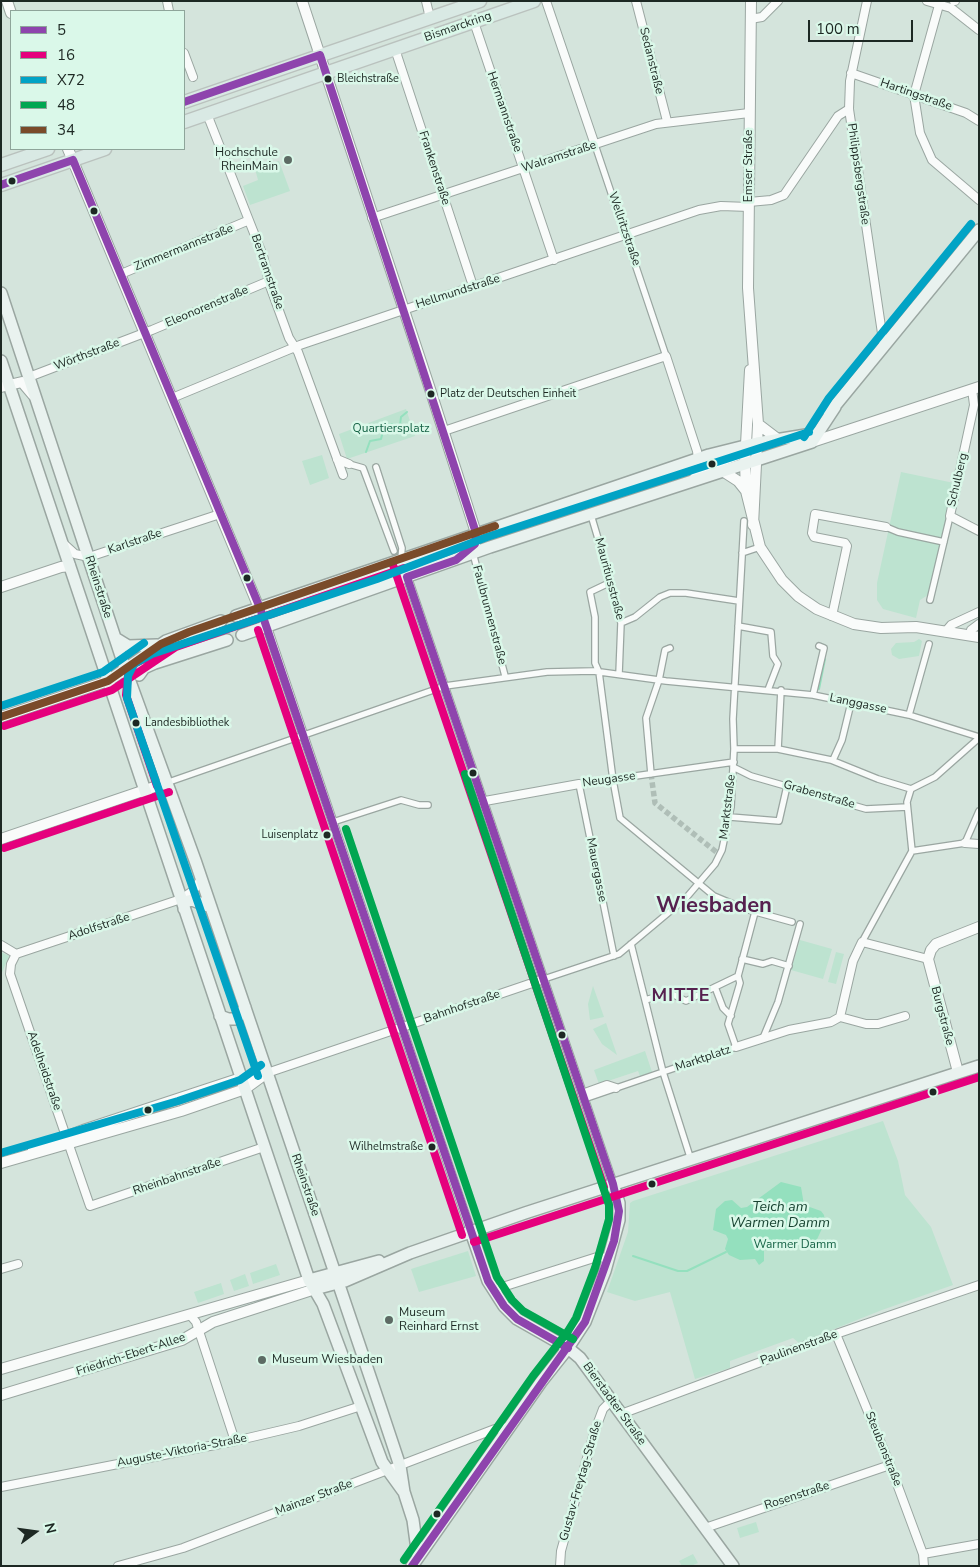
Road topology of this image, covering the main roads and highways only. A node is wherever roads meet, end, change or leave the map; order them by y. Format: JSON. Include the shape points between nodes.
{"nodes":[{"id":1,"x":480,"y":1,"type":"edge"},
{"id":2,"x":534,"y":1,"type":"edge"},
{"id":3,"x":185,"y":102,"type":"edge"},
{"id":4,"x":185,"y":122,"type":"edge"},
{"id":5,"x":45,"y":150,"type":"edge"},
{"id":6,"x":98,"y":150,"type":"edge"},
{"id":7,"x":71,"y":154,"type":"edge"},
{"id":8,"x":1,"y":165,"type":"edge"},
{"id":9,"x":1,"y":185,"type":"edge"},
{"id":10,"x":979,"y":230,"type":"edge"},
{"id":11,"x":1,"y":293,"type":"edge"},
{"id":12,"x":1,"y":361,"type":"edge"},
{"id":13,"x":5,"y":386,"type":"edge"},
{"id":14,"x":814,"y":436,"type":"junction"},
{"id":15,"x":750,"y":453,"type":"junction"},
{"id":16,"x":619,"y":485,"type":"junction"},
{"id":17,"x":642,"y":498,"type":"junction"},
{"id":18,"x":398,"y":555,"type":"junction"},
{"id":19,"x":424,"y":570,"type":"junction"},
{"id":20,"x":236,"y":616,"type":"dead end"},
{"id":21,"x":221,"y":621,"type":"dead end"},
{"id":22,"x":242,"y":635,"type":"dead end"},
{"id":23,"x":115,"y":638,"type":"junction"},
{"id":24,"x":227,"y":640,"type":"dead end"},
{"id":25,"x":161,"y":644,"type":"junction"},
{"id":26,"x":145,"y":654,"type":"junction"},
{"id":27,"x":125,"y":668,"type":"junction"},
{"id":28,"x":139,"y":675,"type":"junction"},
{"id":29,"x":108,"y":681,"type":"junction"},
{"id":30,"x":136,"y":695,"type":"junction"},
{"id":31,"x":183,"y":904,"type":"junction"},
{"id":32,"x":211,"y":906,"type":"junction"},
{"id":33,"x":244,"y":1007,"type":"junction"},
{"id":34,"x":220,"y":1016,"type":"junction"},
{"id":35,"x":979,"y":1066,"type":"edge"},
{"id":36,"x":613,"y":1184,"type":"junction"},
{"id":37,"x":471,"y":1232,"type":"junction"},
{"id":38,"x":336,"y":1278,"type":"junction"},
{"id":39,"x":312,"y":1285,"type":"junction"},
{"id":40,"x":568,"y":1348,"type":"junction"},
{"id":41,"x":368,"y":1370,"type":"junction"},
{"id":42,"x":350,"y":1376,"type":"junction"},
{"id":43,"x":404,"y":1492,"type":"junction"},
{"id":44,"x":413,"y":1520,"type":"junction"},
{"id":45,"x":427,"y":1544,"type":"junction"},
{"id":46,"x":416,"y":1562,"type":"edge"},
{"id":47,"x":733,"y":1566,"type":"edge"}],
"edges":[{"from":1,"to":3,"type":"main road","name":"Bismarckring"},
{"from":2,"to":4,"type":"main road","name":"Bismarckring"},
{"from":5,"to":8,"type":"main road"},
{"from":6,"to":7,"type":"main road"},
{"from":7,"to":9,"type":"main road"},
{"from":10,"to":14,"type":"main road"},
{"from":11,"to":23,"type":"main road","name":"Rheinstraße"},
{"from":12,"to":13,"type":"main road","name":"Rheinstraße"},
{"from":13,"to":29,"type":"main road","name":"Rheinstraße"},
{"from":14,"to":15,"type":"main road"},
{"from":14,"to":15,"type":"main road","via":[[779,440]]},
{"from":15,"to":16,"type":"main road","via":[[698,459]]},
{"from":15,"to":17,"type":"main road","via":[[721,470]]},
{"from":16,"to":17,"type":"main road"},
{"from":16,"to":18,"type":"main road","via":[[476,533]]},
{"from":17,"to":19,"type":"main road"},
{"from":18,"to":19,"type":"main road","via":[[411,566]]},
{"from":18,"to":20,"type":"main road"},
{"from":19,"to":22,"type":"main road"},
{"from":21,"to":25,"type":"main road"},
{"from":23,"to":25,"type":"main road","via":[[128,646]]},
{"from":23,"to":27,"type":"main road","name":"Rheinstraße"},
{"from":24,"to":28,"type":"main road","via":[[144,668]]},
{"from":25,"to":26,"type":"main road"},
{"from":26,"to":27,"type":"main road"},
{"from":26,"to":28,"type":"main road"},
{"from":27,"to":29,"type":"main road"},
{"from":27,"to":30,"type":"main road","name":"Rheinstraße"},
{"from":28,"to":30,"type":"main road"},
{"from":29,"to":31,"type":"main road","name":"Rheinstraße"},
{"from":30,"to":32,"type":"main road","name":"Rheinstraße"},
{"from":31,"to":32,"type":"main road","via":[[192,900]]},
{"from":31,"to":34,"type":"main road","name":"Rheinstraße"},
{"from":32,"to":33,"type":"main road","name":"Rheinstraße"},
{"from":33,"to":34,"type":"main road","via":[[235,1018]]},
{"from":33,"to":38,"type":"main road","name":"Rheinstraße"},
{"from":34,"to":39,"type":"main road","name":"Rheinstraße"},
{"from":35,"to":36,"type":"main road"},
{"from":36,"to":37,"type":"main road"},
{"from":36,"to":40,"type":"main road","via":[[619,1204],[619,1220],[609,1258],[584,1322]]},
{"from":37,"to":38,"type":"main road"},
{"from":37,"to":40,"type":"main road","name":"Bierstadter Straße","via":[[493,1290],[504,1306],[517,1319]]},
{"from":38,"to":39,"type":"main road"},
{"from":38,"to":41,"type":"main road","name":"Rheinstraße"},
{"from":39,"to":42,"type":"main road","name":"Rheinstraße","via":[[323,1304]]},
{"from":40,"to":45,"type":"main road"},
{"from":40,"to":47,"type":"main road","name":"Bierstadter Straße","via":[[580,1358]]},
{"from":41,"to":42,"type":"main road","via":[[364,1366],[356,1366]]},
{"from":41,"to":43,"type":"main road","name":"Rheinstraße","via":[[400,1466]]},
{"from":42,"to":43,"type":"main road","name":"Rheinstraße","via":[[387,1471]]},
{"from":43,"to":44,"type":"main road","name":"Rheinstraße"},
{"from":44,"to":45,"type":"main road"},
{"from":44,"to":46,"type":"main road"},
{"from":45,"to":46,"type":"main road"}]}
